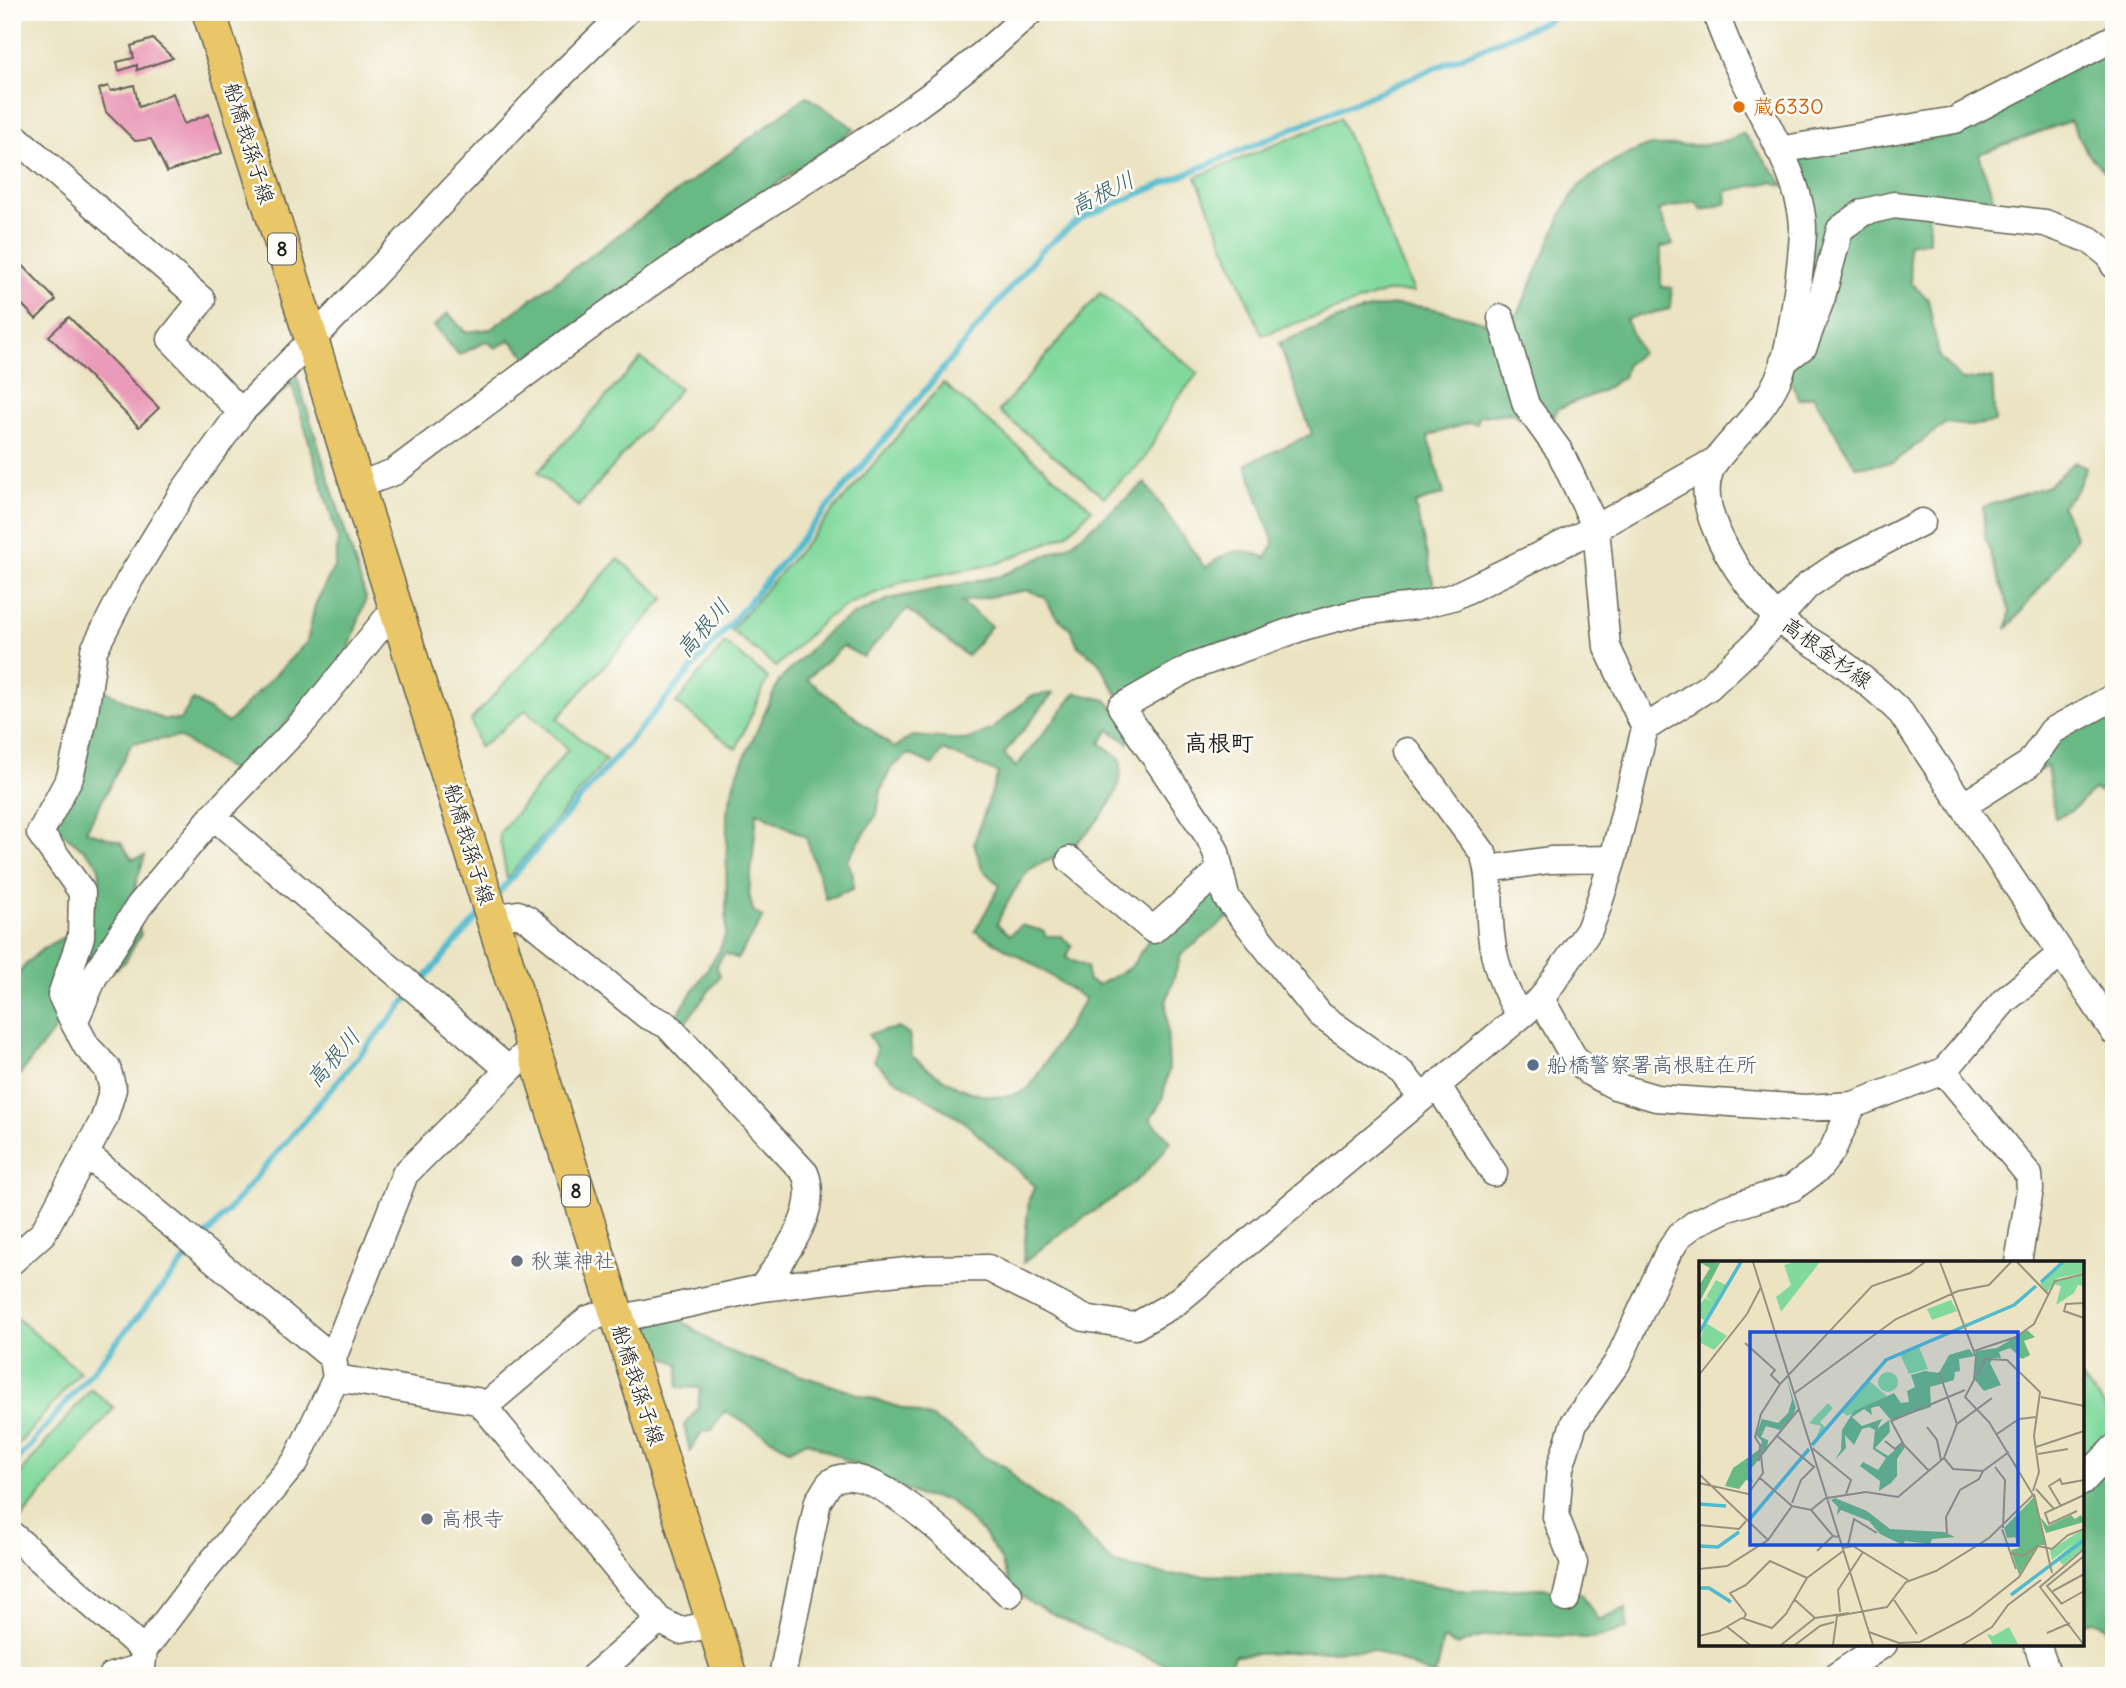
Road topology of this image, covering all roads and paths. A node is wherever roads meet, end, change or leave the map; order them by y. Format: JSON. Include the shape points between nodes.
{"nodes":[{"id":1,"x":209,"y":12,"type":"edge"},
{"id":2,"x":626,"y":12,"type":"edge"},
{"id":3,"x":1030,"y":12,"type":"edge"},
{"id":4,"x":1716,"y":12,"type":"edge"},
{"id":5,"x":2114,"y":38,"type":"edge"},
{"id":6,"x":12,"y":134,"type":"edge"},
{"id":7,"x":1779,"y":150,"type":"junction"},
{"id":8,"x":2114,"y":265,"type":"edge"},
{"id":9,"x":1501,"y":318,"type":"dead end"},
{"id":10,"x":311,"y":339,"type":"junction"},
{"id":11,"x":1783,"y":362,"type":"junction"},
{"id":12,"x":241,"y":412,"type":"junction"},
{"id":13,"x":1716,"y":460,"type":"junction"},
{"id":14,"x":359,"y":485,"type":"junction"},
{"id":15,"x":1922,"y":522,"type":"dead end"},
{"id":16,"x":1596,"y":528,"type":"junction"},
{"id":17,"x":396,"y":607,"type":"junction"},
{"id":18,"x":1777,"y":618,"type":"junction"},
{"id":19,"x":2114,"y":697,"type":"edge"},
{"id":20,"x":1645,"y":728,"type":"junction"},
{"id":21,"x":1407,"y":751,"type":"dead end"},
{"id":22,"x":1964,"y":804,"type":"junction"},
{"id":23,"x":213,"y":816,"type":"junction"},
{"id":24,"x":1613,"y":859,"type":"junction"},
{"id":25,"x":1070,"y":860,"type":"dead end"},
{"id":26,"x":1488,"y":869,"type":"junction"},
{"id":27,"x":1219,"y":871,"type":"junction"},
{"id":28,"x":491,"y":918,"type":"junction"},
{"id":29,"x":2061,"y":954,"type":"junction"},
{"id":30,"x":1541,"y":999,"type":"junction"},
{"id":31,"x":1520,"y":1016,"type":"junction"},
{"id":32,"x":74,"y":1023,"type":"junction"},
{"id":33,"x":2114,"y":1032,"type":"edge"},
{"id":34,"x":532,"y":1046,"type":"junction"},
{"id":35,"x":509,"y":1070,"type":"junction"},
{"id":36,"x":1944,"y":1071,"type":"junction"},
{"id":37,"x":1429,"y":1091,"type":"junction"},
{"id":38,"x":1853,"y":1105,"type":"junction"},
{"id":39,"x":86,"y":1154,"type":"junction"},
{"id":40,"x":1494,"y":1173,"type":"dead end"},
{"id":41,"x":12,"y":1261,"type":"edge"},
{"id":42,"x":2018,"y":1261,"type":"edge"},
{"id":43,"x":762,"y":1288,"type":"junction"},
{"id":44,"x":616,"y":1314,"type":"junction"},
{"id":45,"x":334,"y":1368,"type":"junction"},
{"id":46,"x":484,"y":1407,"type":"junction"},
{"id":47,"x":2114,"y":1448,"type":"edge"},
{"id":48,"x":2084,"y":1480,"type":"edge"},
{"id":49,"x":12,"y":1535,"type":"edge"},
{"id":50,"x":1009,"y":1594,"type":"dead end"},
{"id":51,"x":1566,"y":1599,"type":"dead end"},
{"id":52,"x":659,"y":1620,"type":"junction"},
{"id":53,"x":713,"y":1624,"type":"junction"},
{"id":54,"x":1881,"y":1646,"type":"edge"},
{"id":55,"x":2038,"y":1646,"type":"edge"},
{"id":56,"x":143,"y":1664,"type":"edge"},
{"id":57,"x":112,"y":1676,"type":"edge"},
{"id":58,"x":594,"y":1676,"type":"edge"},
{"id":59,"x":730,"y":1676,"type":"edge"},
{"id":60,"x":782,"y":1676,"type":"edge"},
{"id":61,"x":1836,"y":1676,"type":"edge"},
{"id":62,"x":2048,"y":1676,"type":"edge"}],
"edges":[{"from":1,"to":10,"type":"main road","name":"船橋我孫子線","number":"8"},
{"from":2,"to":10,"type":"street"},
{"from":3,"to":14,"type":"street","via":[[957,75],[852,152],[673,267],[394,471]]},
{"from":4,"to":7,"type":"street","name":"高根金杉線","via":[[1740,75]]},
{"from":5,"to":7,"type":"street","via":[[1955,120]]},
{"from":6,"to":12,"type":"street","via":[[202,300],[171,339]]},
{"from":7,"to":11,"type":"street","name":"高根金杉線","via":[[1799,201],[1803,231]]},
{"from":8,"to":11,"type":"street","via":[[2090,240],[2045,223],[1895,205],[1878,208],[1840,229],[1804,346]]},
{"from":9,"to":16,"type":"street","via":[[1526,405],[1560,452]]},
{"from":10,"to":12,"type":"street"},
{"from":10,"to":14,"type":"main road","name":"船橋我孫子線","number":"8"},
{"from":11,"to":13,"type":"street","name":"高根金杉線","via":[[1761,411]]},
{"from":12,"to":32,"type":"street","via":[[183,492],[94,650],[85,719],[70,777],[40,833],[82,892],[81,937],[61,995]]},
{"from":13,"to":16,"type":"street"},
{"from":13,"to":18,"type":"street","name":"高根金杉線","via":[[1706,492],[1710,518],[1746,579]]},
{"from":14,"to":17,"type":"main road","name":"船橋我孫子線","number":"8"},
{"from":15,"to":18,"type":"street","via":[[1817,579]]},
{"from":16,"to":20,"type":"street","via":[[1607,647]]},
{"from":16,"to":27,"type":"street","via":[[1453,597],[1360,612],[1303,627],[1191,667],[1121,707],[1209,837]]},
{"from":17,"to":23,"type":"street","via":[[306,720]]},
{"from":17,"to":28,"type":"main road","name":"船橋我孫子線","number":"8"},
{"from":18,"to":20,"type":"street","via":[[1709,687]]},
{"from":18,"to":22,"type":"street","name":"高根金杉線","via":[[1883,695]]},
{"from":19,"to":22,"type":"street","via":[[2052,731],[2029,764]]},
{"from":20,"to":24,"type":"street"},
{"from":21,"to":26,"type":"street","via":[[1483,853]]},
{"from":22,"to":29,"type":"street","name":"高根金杉線"},
{"from":23,"to":32,"type":"street","via":[[139,906],[94,977]]},
{"from":23,"to":35,"type":"street"},
{"from":24,"to":26,"type":"street","via":[[1550,860]]},
{"from":24,"to":30,"type":"street","via":[[1589,930]]},
{"from":25,"to":27,"type":"street","via":[[1153,930]]},
{"from":26,"to":31,"type":"street","via":[[1498,974]]},
{"from":27,"to":37,"type":"street","via":[[1226,897],[1320,1015]]},
{"from":28,"to":34,"type":"main road","name":"船橋我孫子線","number":"8"},
{"from":28,"to":43,"type":"street","via":[[519,914],[529,920],[638,1009],[667,1025],[805,1173],[811,1187],[809,1202],[782,1259]]},
{"from":29,"to":33,"type":"street","name":"高根金杉線"},
{"from":29,"to":36,"type":"street","via":[[2004,1001]]},
{"from":30,"to":31,"type":"street"},
{"from":30,"to":38,"type":"street","via":[[1573,1056],[1589,1072],[1615,1086],[1656,1098],[1805,1108]]},
{"from":31,"to":37,"type":"street"},
{"from":32,"to":39,"type":"street","via":[[87,1047],[107,1068],[113,1089]]},
{"from":34,"to":35,"type":"street"},
{"from":34,"to":44,"type":"main road","name":"船橋我孫子線","number":"8"},
{"from":35,"to":45,"type":"street","via":[[405,1174]]},
{"from":36,"to":38,"type":"street"},
{"from":36,"to":42,"type":"street","via":[[2029,1175]]},
{"from":37,"to":40,"type":"street"},
{"from":37,"to":43,"type":"street","via":[[1174,1304],[1135,1326],[1084,1318],[988,1268],[923,1269]]},
{"from":38,"to":51,"type":"street","via":[[1819,1168],[1792,1188],[1696,1223],[1680,1235],[1668,1253],[1617,1363],[1574,1423],[1560,1468],[1556,1517],[1574,1563]]},
{"from":39,"to":41,"type":"street","via":[[43,1233]]},
{"from":39,"to":45,"type":"street"},
{"from":43,"to":44,"type":"street"},
{"from":44,"to":46,"type":"street","via":[[588,1319]]},
{"from":44,"to":53,"type":"main road","name":"船橋我孫子線","number":"8"},
{"from":45,"to":46,"type":"street","via":[[477,1401]]},
{"from":45,"to":56,"type":"street","via":[[296,1461],[200,1576]]},
{"from":46,"to":52,"type":"street"},
{"from":47,"to":48,"type":"street"},
{"from":49,"to":56,"type":"street"},
{"from":50,"to":60,"type":"street","via":[[897,1495],[864,1478],[831,1482],[818,1501]]},
{"from":52,"to":53,"type":"street","via":[[680,1632]]},
{"from":52,"to":58,"type":"street"},
{"from":53,"to":59,"type":"main road","name":"船橋我孫子線","number":"8"},
{"from":54,"to":61,"type":"street"},
{"from":55,"to":62,"type":"street"},
{"from":56,"to":57,"type":"street"}]}
